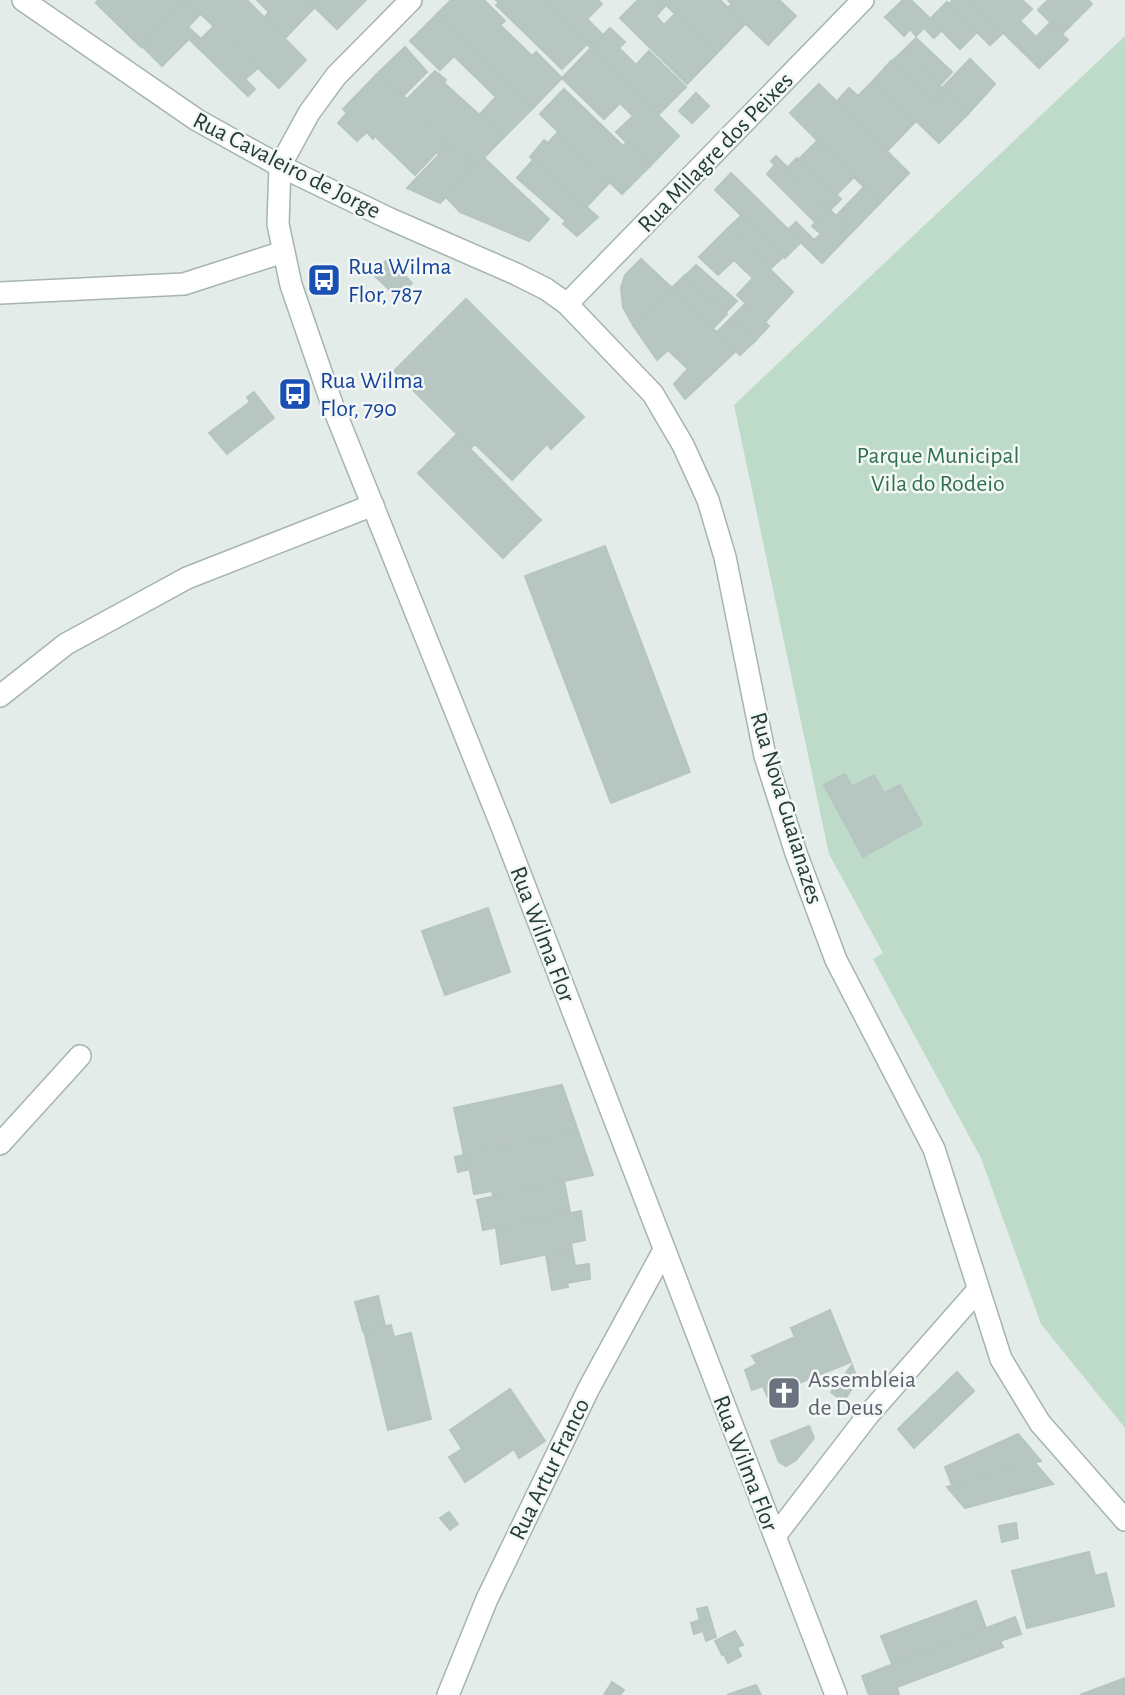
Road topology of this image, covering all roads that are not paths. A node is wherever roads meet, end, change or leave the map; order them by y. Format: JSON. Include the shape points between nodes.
{"nodes":[{"id":1,"x":23,"y":0,"type":"edge"},
{"id":2,"x":411,"y":0,"type":"edge"},
{"id":3,"x":863,"y":0,"type":"edge"},
{"id":4,"x":280,"y":166,"type":"junction"},
{"id":5,"x":283,"y":252,"type":"junction"},
{"id":6,"x":0,"y":293,"type":"edge"},
{"id":7,"x":567,"y":304,"type":"junction"},
{"id":8,"x":373,"y":505,"type":"junction"},
{"id":9,"x":0,"y":696,"type":"edge"},
{"id":10,"x":80,"y":1056,"type":"dead end"},
{"id":11,"x":0,"y":1143,"type":"edge"},
{"id":12,"x":664,"y":1250,"type":"junction"},
{"id":13,"x":978,"y":1290,"type":"junction"},
{"id":14,"x":1124,"y":1516,"type":"edge"},
{"id":15,"x":775,"y":1536,"type":"junction"},
{"id":16,"x":448,"y":1695,"type":"edge"},
{"id":17,"x":836,"y":1695,"type":"edge"}],
"edges":[{"from":1,"to":4,"type":"street","name":"Rua Cavaleiro de Jorge","via":[[197,120]]},
{"from":2,"to":4,"type":"street","via":[[336,76]]},
{"from":3,"to":7,"type":"street","name":"Rua Milagre dos Peixes"},
{"from":4,"to":5,"type":"street","name":"Rua Wilma Flor","via":[[278,225]]},
{"from":4,"to":7,"type":"street","name":"Rua Cavaleiro de Jorge","via":[[516,274]]},
{"from":5,"to":6,"type":"street","via":[[184,284]]},
{"from":5,"to":8,"type":"street","name":"Rua Wilma Flor","via":[[332,404]]},
{"from":7,"to":13,"type":"street","name":"Rua Nova Guaianazes","via":[[653,394],[708,500],[725,557],[765,756],[796,853],[836,960],[934,1149]]},
{"from":8,"to":9,"type":"street","via":[[187,578],[66,644]]},
{"from":8,"to":12,"type":"street","name":"Rua Wilma Flor"},
{"from":10,"to":11,"type":"street"},
{"from":12,"to":15,"type":"street","name":"Rua Wilma Flor"},
{"from":12,"to":16,"type":"street","name":"Rua Artur Franco","via":[[576,1415],[487,1599]]},
{"from":13,"to":14,"type":"street","name":"Rua Nova Guaianazes","via":[[1001,1359],[1021,1395],[1040,1423]]},
{"from":13,"to":15,"type":"street","via":[[869,1414]]},
{"from":15,"to":17,"type":"street","name":"Rua Wilma Flor"}]}
